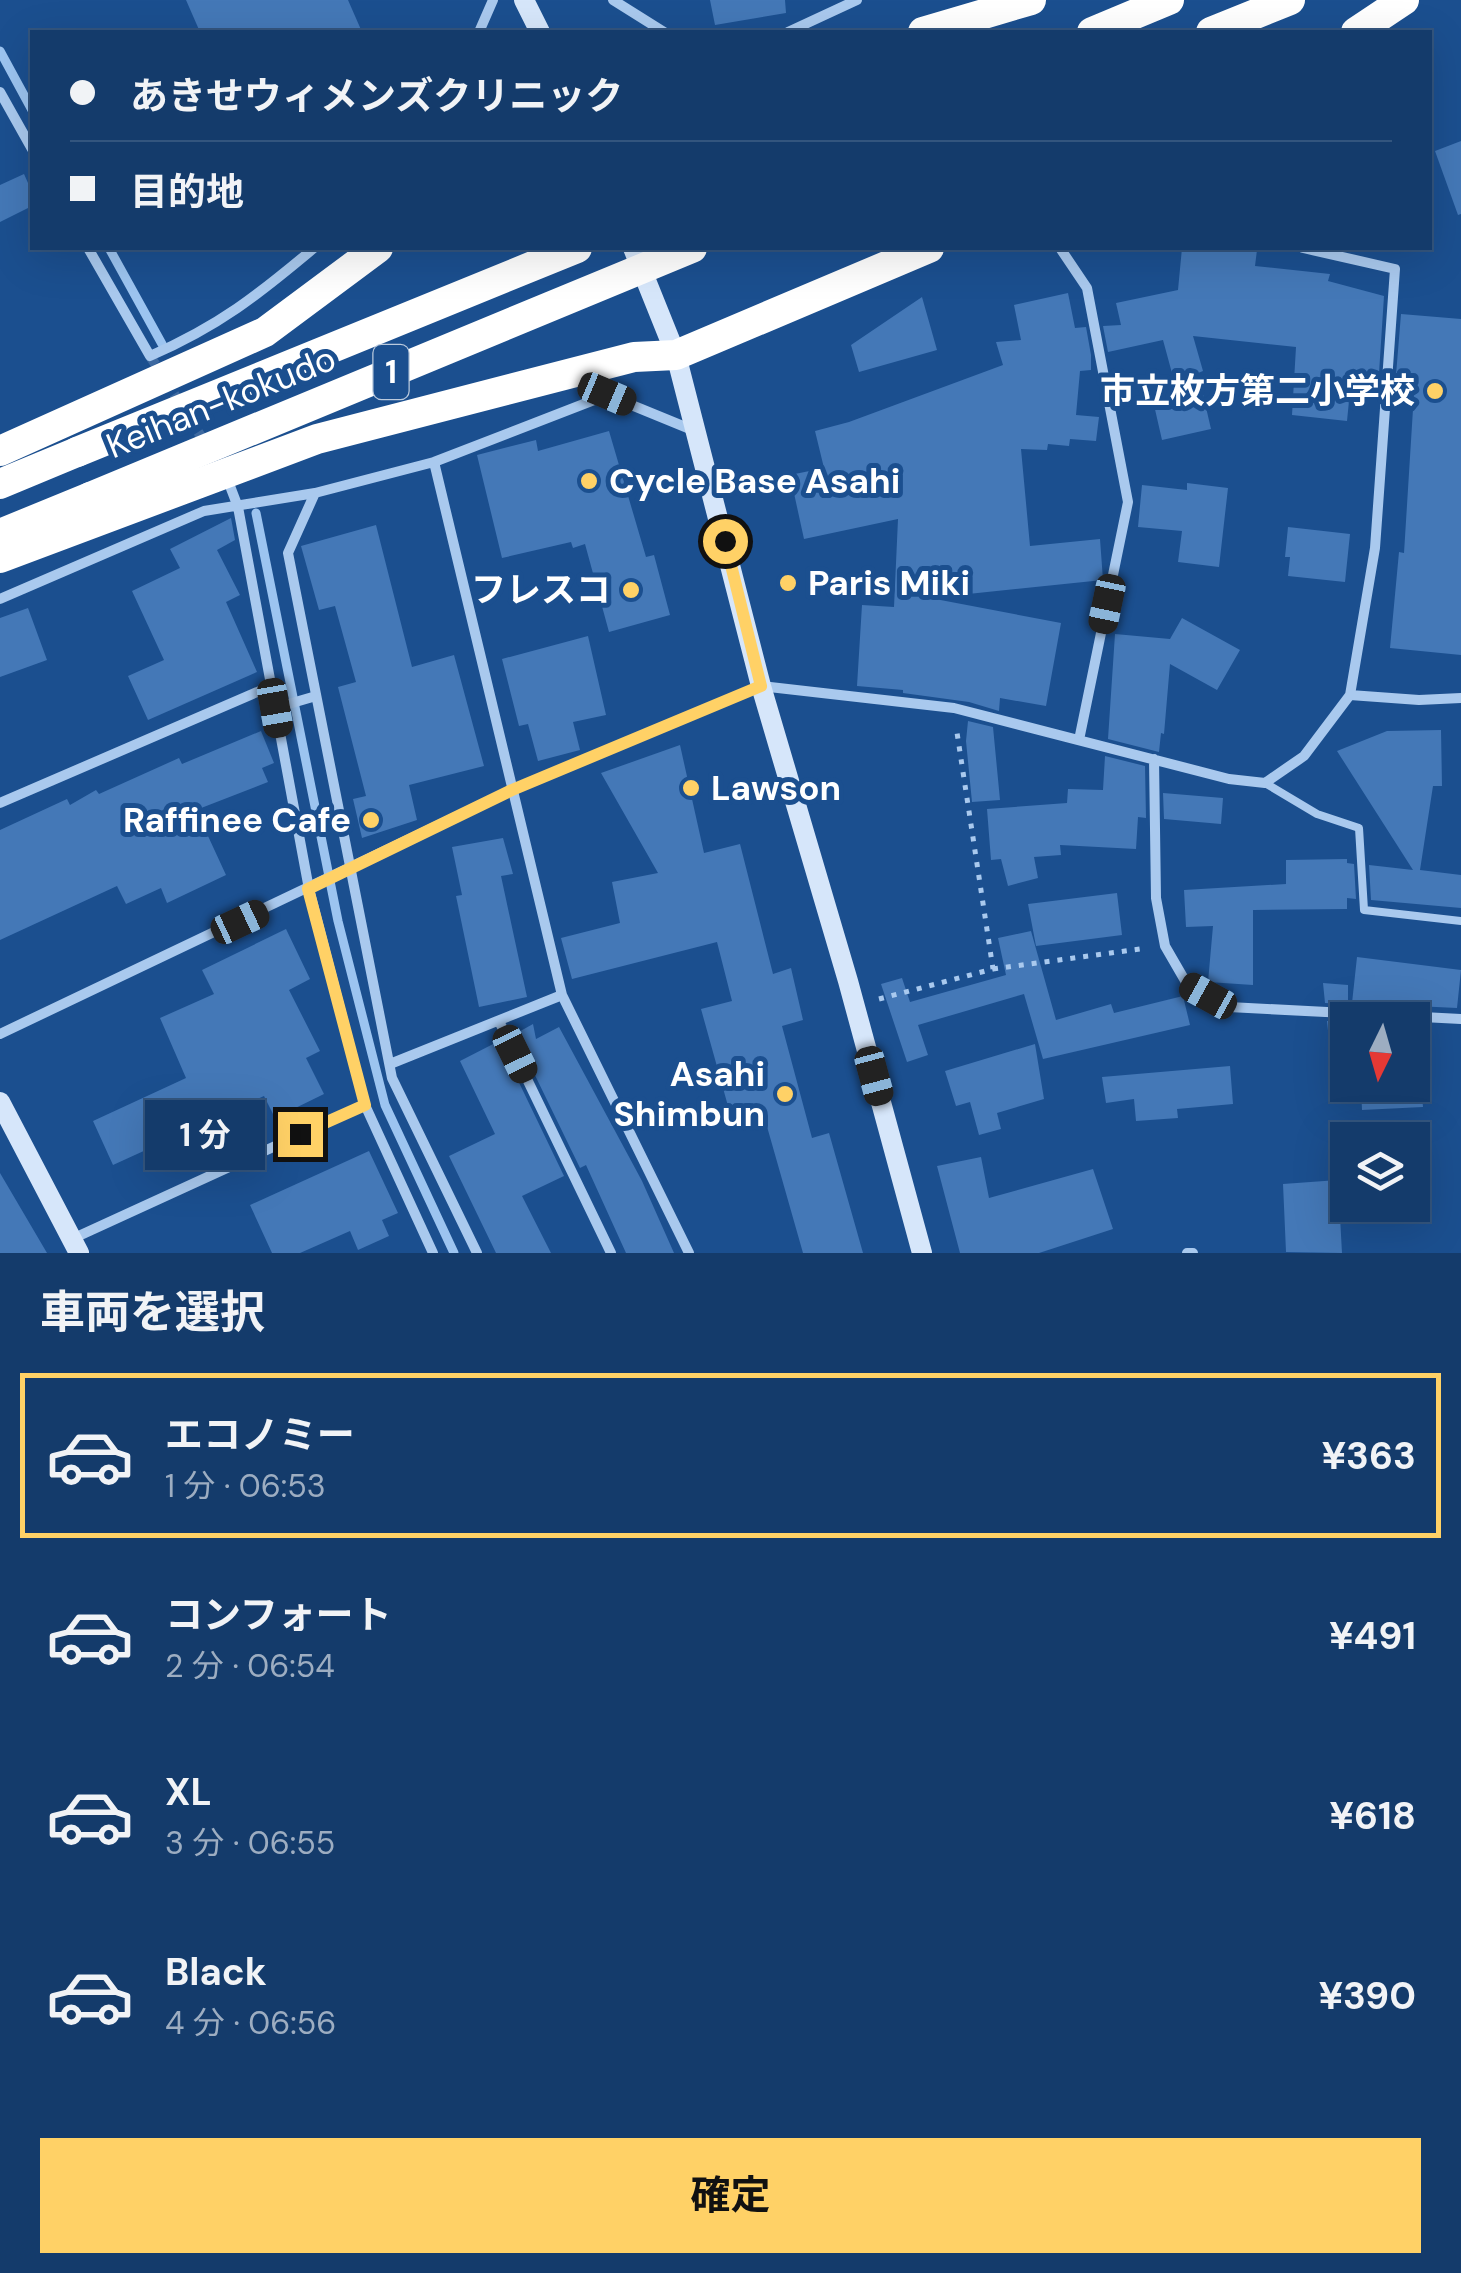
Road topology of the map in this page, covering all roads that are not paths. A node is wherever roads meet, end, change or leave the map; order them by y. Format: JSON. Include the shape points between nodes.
{"nodes":[{"id":1,"x":493,"y":0,"type":"edge"},
{"id":2,"x":524,"y":0,"type":"edge"},
{"id":3,"x":613,"y":0,"type":"edge"},
{"id":4,"x":857,"y":0,"type":"edge"},
{"id":5,"x":1031,"y":0,"type":"edge"},
{"id":6,"x":1168,"y":0,"type":"edge"},
{"id":7,"x":1290,"y":0,"type":"edge"},
{"id":8,"x":1404,"y":0,"type":"edge"},
{"id":9,"x":481,"y":30,"type":"edge"},
{"id":10,"x":539,"y":30,"type":"edge"},
{"id":11,"x":661,"y":30,"type":"edge"},
{"id":12,"x":792,"y":30,"type":"edge"},
{"id":13,"x":930,"y":30,"type":"edge"},
{"id":14,"x":1097,"y":30,"type":"edge"},
{"id":15,"x":1216,"y":30,"type":"edge"},
{"id":16,"x":1359,"y":30,"type":"edge"},
{"id":17,"x":0,"y":92,"type":"edge"},
{"id":18,"x":30,"y":145,"type":"edge"},
{"id":19,"x":89,"y":250,"type":"edge"},
{"id":20,"x":312,"y":250,"type":"edge"},
{"id":21,"x":375,"y":250,"type":"edge"},
{"id":22,"x":572,"y":250,"type":"edge"},
{"id":23,"x":634,"y":250,"type":"edge"},
{"id":24,"x":687,"y":250,"type":"edge"},
{"id":25,"x":923,"y":250,"type":"edge"},
{"id":26,"x":1061,"y":250,"type":"edge"},
{"id":27,"x":1312,"y":250,"type":"edge"},
{"id":28,"x":676,"y":355,"type":"junction"},
{"id":29,"x":697,"y":432,"type":"junction"},
{"id":30,"x":0,"y":451,"type":"edge"},
{"id":31,"x":434,"y":462,"type":"junction"},
{"id":32,"x":0,"y":484,"type":"edge"},
{"id":33,"x":230,"y":486,"type":"dead end"},
{"id":34,"x":315,"y":493,"type":"junction"},
{"id":35,"x":238,"y":507,"type":"junction"},
{"id":36,"x":0,"y":534,"type":"edge"},
{"id":37,"x":0,"y":558,"type":"edge"},
{"id":38,"x":0,"y":599,"type":"edge"},
{"id":39,"x":271,"y":686,"type":"junction"},
{"id":40,"x":761,"y":686,"type":"junction"},
{"id":41,"x":1350,"y":695,"type":"junction"},
{"id":42,"x":315,"y":696,"type":"junction"},
{"id":43,"x":1461,"y":698,"type":"edge"},
{"id":44,"x":276,"y":708,"type":"junction"},
{"id":45,"x":1079,"y":740,"type":"junction"},
{"id":46,"x":1154,"y":759,"type":"junction"},
{"id":47,"x":1265,"y":783,"type":"junction"},
{"id":48,"x":512,"y":790,"type":"junction"},
{"id":49,"x":0,"y":803,"type":"edge"},
{"id":50,"x":349,"y":868,"type":"junction"},
{"id":51,"x":310,"y":889,"type":"junction"},
{"id":52,"x":1461,"y":921,"type":"edge"},
{"id":53,"x":562,"y":995,"type":"junction"},
{"id":54,"x":1461,"y":1019,"type":"edge"},
{"id":55,"x":500,"y":1021,"type":"junction"},
{"id":56,"x":0,"y":1034,"type":"edge"},
{"id":57,"x":390,"y":1064,"type":"junction"},
{"id":58,"x":0,"y":1102,"type":"edge"},
{"id":59,"x":365,"y":1105,"type":"junction"},
{"id":60,"x":75,"y":1246,"type":"edge"},
{"id":61,"x":433,"y":1253,"type":"edge"},
{"id":62,"x":476,"y":1253,"type":"edge"},
{"id":63,"x":611,"y":1253,"type":"edge"},
{"id":64,"x":689,"y":1253,"type":"edge"},
{"id":65,"x":922,"y":1253,"type":"edge"}],
"edges":[{"from":1,"to":9,"type":"street"},
{"from":2,"to":10,"type":"street"},
{"from":3,"to":11,"type":"street"},
{"from":4,"to":12,"type":"street"},
{"from":5,"to":13,"type":"highway"},
{"from":6,"to":14,"type":"highway"},
{"from":7,"to":15,"type":"highway"},
{"from":8,"to":16,"type":"highway"},
{"from":17,"to":18,"type":"street"},
{"from":19,"to":20,"type":"street","via":[[150,356],[239,309]]},
{"from":21,"to":30,"type":"highway","via":[[264,332]]},
{"from":22,"to":32,"type":"highway","name":"Keihan-kokudo","number":"1","bridge":true},
{"from":23,"to":28,"type":"street"},
{"from":24,"to":36,"type":"highway","name":"Keihan-kokudo","number":"1","bridge":true},
{"from":25,"to":28,"type":"highway"},
{"from":26,"to":45,"type":"street","via":[[1088,288],[1128,502]]},
{"from":27,"to":41,"type":"street","via":[[1395,269],[1375,548]]},
{"from":28,"to":29,"type":"street"},
{"from":28,"to":37,"type":"highway","via":[[634,357],[316,439]]},
{"from":29,"to":31,"type":"street","via":[[607,394]]},
{"from":29,"to":40,"type":"street"},
{"from":31,"to":34,"type":"street"},
{"from":31,"to":48,"type":"street"},
{"from":33,"to":35,"type":"street"},
{"from":34,"to":35,"type":"street"},
{"from":34,"to":42,"type":"street","via":[[288,554]]},
{"from":35,"to":38,"type":"street","via":[[204,511]]},
{"from":35,"to":39,"type":"street"},
{"from":39,"to":44,"type":"street"},
{"from":39,"to":49,"type":"street"},
{"from":40,"to":45,"type":"street","via":[[954,708]]},
{"from":40,"to":48,"type":"street"},
{"from":40,"to":65,"type":"street"},
{"from":41,"to":43,"type":"street"},
{"from":41,"to":47,"type":"street","via":[[1304,756]]},
{"from":42,"to":44,"type":"street"},
{"from":42,"to":50,"type":"street"},
{"from":44,"to":51,"type":"street"},
{"from":45,"to":46,"type":"street"},
{"from":46,"to":47,"type":"street"},
{"from":46,"to":54,"type":"street","via":[[1156,898],[1165,946],[1187,984],[1230,1007]]},
{"from":47,"to":52,"type":"lane","via":[[1317,814],[1359,828],[1364,910]]},
{"from":48,"to":50,"type":"street"},
{"from":48,"to":53,"type":"street"},
{"from":50,"to":51,"type":"street"},
{"from":50,"to":57,"type":"street"},
{"from":51,"to":56,"type":"street"},
{"from":51,"to":59,"type":"street"},
{"from":53,"to":55,"type":"street"},
{"from":53,"to":64,"type":"street"},
{"from":55,"to":57,"type":"street"},
{"from":55,"to":63,"type":"street"},
{"from":57,"to":62,"type":"street"},
{"from":58,"to":60,"type":"street"},
{"from":59,"to":60,"type":"street"},
{"from":59,"to":61,"type":"street"}]}
